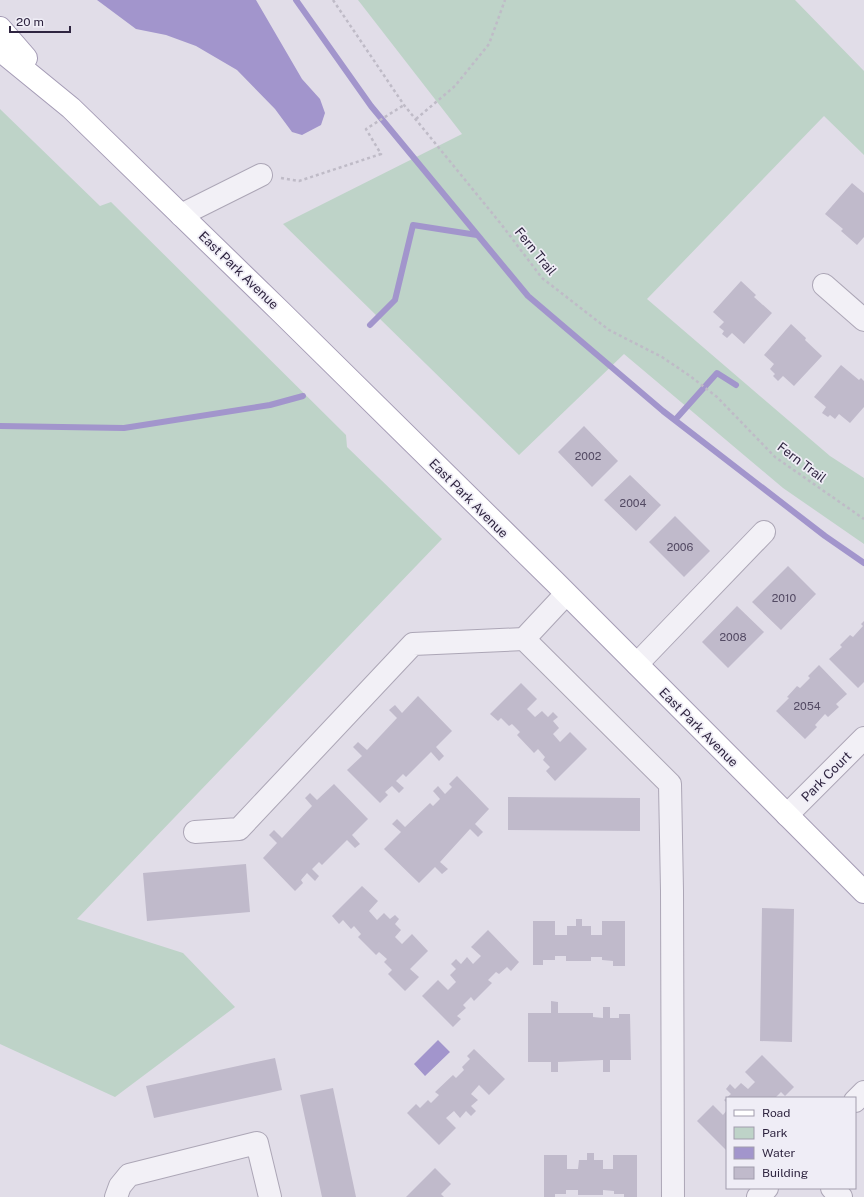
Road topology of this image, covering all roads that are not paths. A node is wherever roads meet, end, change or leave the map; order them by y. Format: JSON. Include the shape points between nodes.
{"nodes":[{"id":1,"x":0,"y":28,"type":"edge"},
{"id":2,"x":0,"y":50,"type":"edge"},
{"id":3,"x":71,"y":108,"type":"junction"},
{"id":4,"x":261,"y":175,"type":"road end"},
{"id":5,"x":181,"y":215,"type":"junction"},
{"id":6,"x":824,"y":285,"type":"dead end"},
{"id":7,"x":864,"y":320,"type":"edge"},
{"id":8,"x":764,"y":532,"type":"dead end"},
{"id":9,"x":566,"y":594,"type":"junction"},
{"id":10,"x":524,"y":639,"type":"junction"},
{"id":11,"x":637,"y":664,"type":"junction"},
{"id":12,"x":864,"y":738,"type":"edge"},
{"id":13,"x":787,"y":815,"type":"junction"},
{"id":14,"x":195,"y":832,"type":"dead end"},
{"id":15,"x":864,"y":892,"type":"edge"},
{"id":16,"x":864,"y":1092,"type":"edge"},
{"id":17,"x":856,"y":1100,"type":"edge"},
{"id":18,"x":766,"y":1189,"type":"edge"},
{"id":19,"x":833,"y":1189,"type":"edge"},
{"id":20,"x":116,"y":1197,"type":"edge"},
{"id":21,"x":270,"y":1197,"type":"edge"},
{"id":22,"x":673,"y":1197,"type":"edge"},
{"id":23,"x":758,"y":1197,"type":"edge"},
{"id":24,"x":841,"y":1197,"type":"edge"}],
"edges":[{"from":1,"to":3,"type":"main road","name":"East Park Avenue"},
{"from":2,"to":3,"type":"main road","name":"East Park Avenue"},
{"from":3,"to":5,"type":"main road","name":"East Park Avenue"},
{"from":4,"to":5,"type":"street"},
{"from":5,"to":9,"type":"main road","name":"East Park Avenue"},
{"from":6,"to":7,"type":"street"},
{"from":8,"to":11,"type":"street"},
{"from":9,"to":10,"type":"street"},
{"from":9,"to":11,"type":"main road","name":"East Park Avenue"},
{"from":10,"to":14,"type":"street","via":[[414,644],[239,829]]},
{"from":10,"to":22,"type":"street","via":[[670,784]]},
{"from":11,"to":13,"type":"main road","name":"East Park Avenue"},
{"from":12,"to":13,"type":"street","name":"Park Court"},
{"from":13,"to":15,"type":"main road","name":"East Park Avenue"},
{"from":16,"to":17,"type":"street"},
{"from":18,"to":23,"type":"street"},
{"from":19,"to":24,"type":"street"},
{"from":20,"to":21,"type":"street","via":[[120,1186],[129,1175],[257,1143]]}]}
